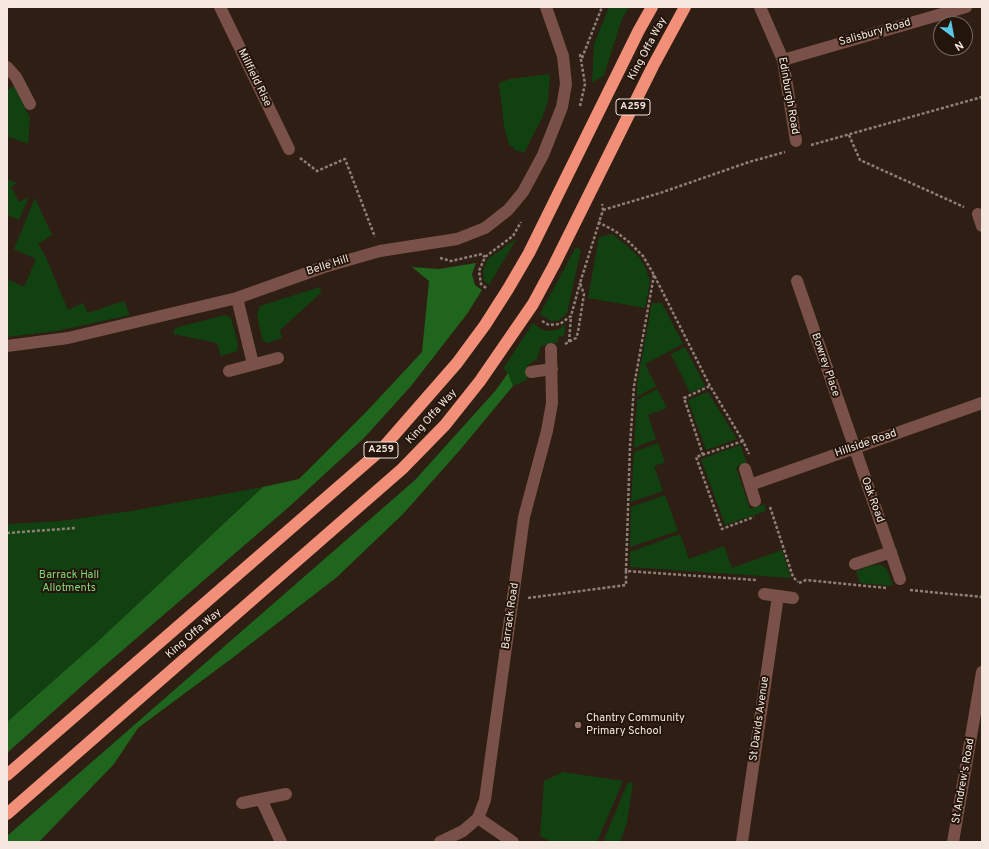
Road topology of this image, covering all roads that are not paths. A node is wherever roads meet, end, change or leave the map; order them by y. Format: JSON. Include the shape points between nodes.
{"nodes":[{"id":1,"x":220,"y":7,"type":"edge"},
{"id":2,"x":546,"y":7,"type":"edge"},
{"id":3,"x":652,"y":7,"type":"edge"},
{"id":4,"x":686,"y":7,"type":"edge"},
{"id":5,"x":760,"y":7,"type":"edge"},
{"id":6,"x":966,"y":7,"type":"edge"},
{"id":7,"x":783,"y":60,"type":"junction"},
{"id":8,"x":7,"y":67,"type":"edge"},
{"id":9,"x":30,"y":104,"type":"dead end"},
{"id":10,"x":796,"y":141,"type":"dead end"},
{"id":11,"x":289,"y":149,"type":"road end"},
{"id":12,"x":978,"y":214,"type":"road end"},
{"id":13,"x":982,"y":226,"type":"edge"},
{"id":14,"x":797,"y":281,"type":"dead end"},
{"id":15,"x":237,"y":298,"type":"junction"},
{"id":16,"x":7,"y":346,"type":"edge"},
{"id":17,"x":551,"y":349,"type":"road end"},
{"id":18,"x":278,"y":358,"type":"dead end"},
{"id":19,"x":253,"y":364,"type":"junction"},
{"id":20,"x":552,"y":369,"type":"junction"},
{"id":21,"x":229,"y":371,"type":"dead end"},
{"id":22,"x":531,"y":372,"type":"dead end"},
{"id":23,"x":982,"y":403,"type":"edge"},
{"id":24,"x":854,"y":449,"type":"junction"},
{"id":25,"x":744,"y":469,"type":"dead end"},
{"id":26,"x":755,"y":483,"type":"junction"},
{"id":27,"x":755,"y":501,"type":"dead end"},
{"id":28,"x":891,"y":552,"type":"junction"},
{"id":29,"x":855,"y":564,"type":"dead end"},
{"id":30,"x":900,"y":579,"type":"dead end"},
{"id":31,"x":764,"y":594,"type":"dead end"},
{"id":32,"x":778,"y":596,"type":"junction"},
{"id":33,"x":793,"y":598,"type":"dead end"},
{"id":34,"x":982,"y":672,"type":"edge"},
{"id":35,"x":7,"y":775,"type":"edge"},
{"id":36,"x":286,"y":794,"type":"dead end"},
{"id":37,"x":261,"y":799,"type":"junction"},
{"id":38,"x":242,"y":803,"type":"dead end"},
{"id":39,"x":7,"y":814,"type":"edge"},
{"id":40,"x":478,"y":818,"type":"junction"},
{"id":41,"x":281,"y":842,"type":"edge"},
{"id":42,"x":440,"y":842,"type":"edge"},
{"id":43,"x":513,"y":842,"type":"edge"},
{"id":44,"x":742,"y":842,"type":"edge"},
{"id":45,"x":953,"y":842,"type":"edge"}],
"edges":[{"from":1,"to":11,"type":"street","name":"Millfield Rise"},
{"from":2,"to":15,"type":"street","name":"Belle Hill","via":[[563,56],[566,84],[562,107],[543,155],[523,192],[508,210],[485,228],[457,239],[380,251],[324,267]]},
{"from":3,"to":35,"type":"highway","name":"King Offa Way","number":"A259","via":[[529,253],[485,325],[458,363],[381,450]]},
{"from":4,"to":39,"type":"highway","name":"King Offa Way","number":"A259","via":[[653,66],[533,304],[480,381],[445,425],[402,469]]},
{"from":5,"to":7,"type":"street","name":"Edinburgh Road"},
{"from":6,"to":7,"type":"street","name":"Salisbury Road"},
{"from":7,"to":10,"type":"street","name":"Edinburgh Road"},
{"from":8,"to":9,"type":"street","via":[[16,77]]},
{"from":12,"to":13,"type":"street"},
{"from":14,"to":24,"type":"street","name":"Bowrey Place"},
{"from":15,"to":16,"type":"street","name":"Belle Hill","via":[[68,338]]},
{"from":15,"to":19,"type":"street"},
{"from":17,"to":20,"type":"street","name":"Barrack Road"},
{"from":18,"to":19,"type":"street"},
{"from":19,"to":21,"type":"street"},
{"from":20,"to":22,"type":"street"},
{"from":20,"to":40,"type":"street","name":"Barrack Road","via":[[552,403],[524,518],[485,800]]},
{"from":23,"to":24,"type":"street","name":"Hillside Road"},
{"from":24,"to":26,"type":"street","name":"Hillside Road"},
{"from":24,"to":28,"type":"street","name":"Oak Road"},
{"from":25,"to":26,"type":"street"},
{"from":26,"to":27,"type":"street"},
{"from":28,"to":29,"type":"street"},
{"from":28,"to":30,"type":"street","name":"Oak Road"},
{"from":31,"to":32,"type":"street"},
{"from":32,"to":33,"type":"street"},
{"from":32,"to":44,"type":"street","name":"St Davids Avenue"},
{"from":34,"to":45,"type":"street","name":"St Andrew's Road"},
{"from":36,"to":37,"type":"street"},
{"from":37,"to":38,"type":"street"},
{"from":37,"to":41,"type":"street"},
{"from":40,"to":42,"type":"street","name":"Barrack Road","via":[[463,831]]},
{"from":40,"to":43,"type":"street"}]}
